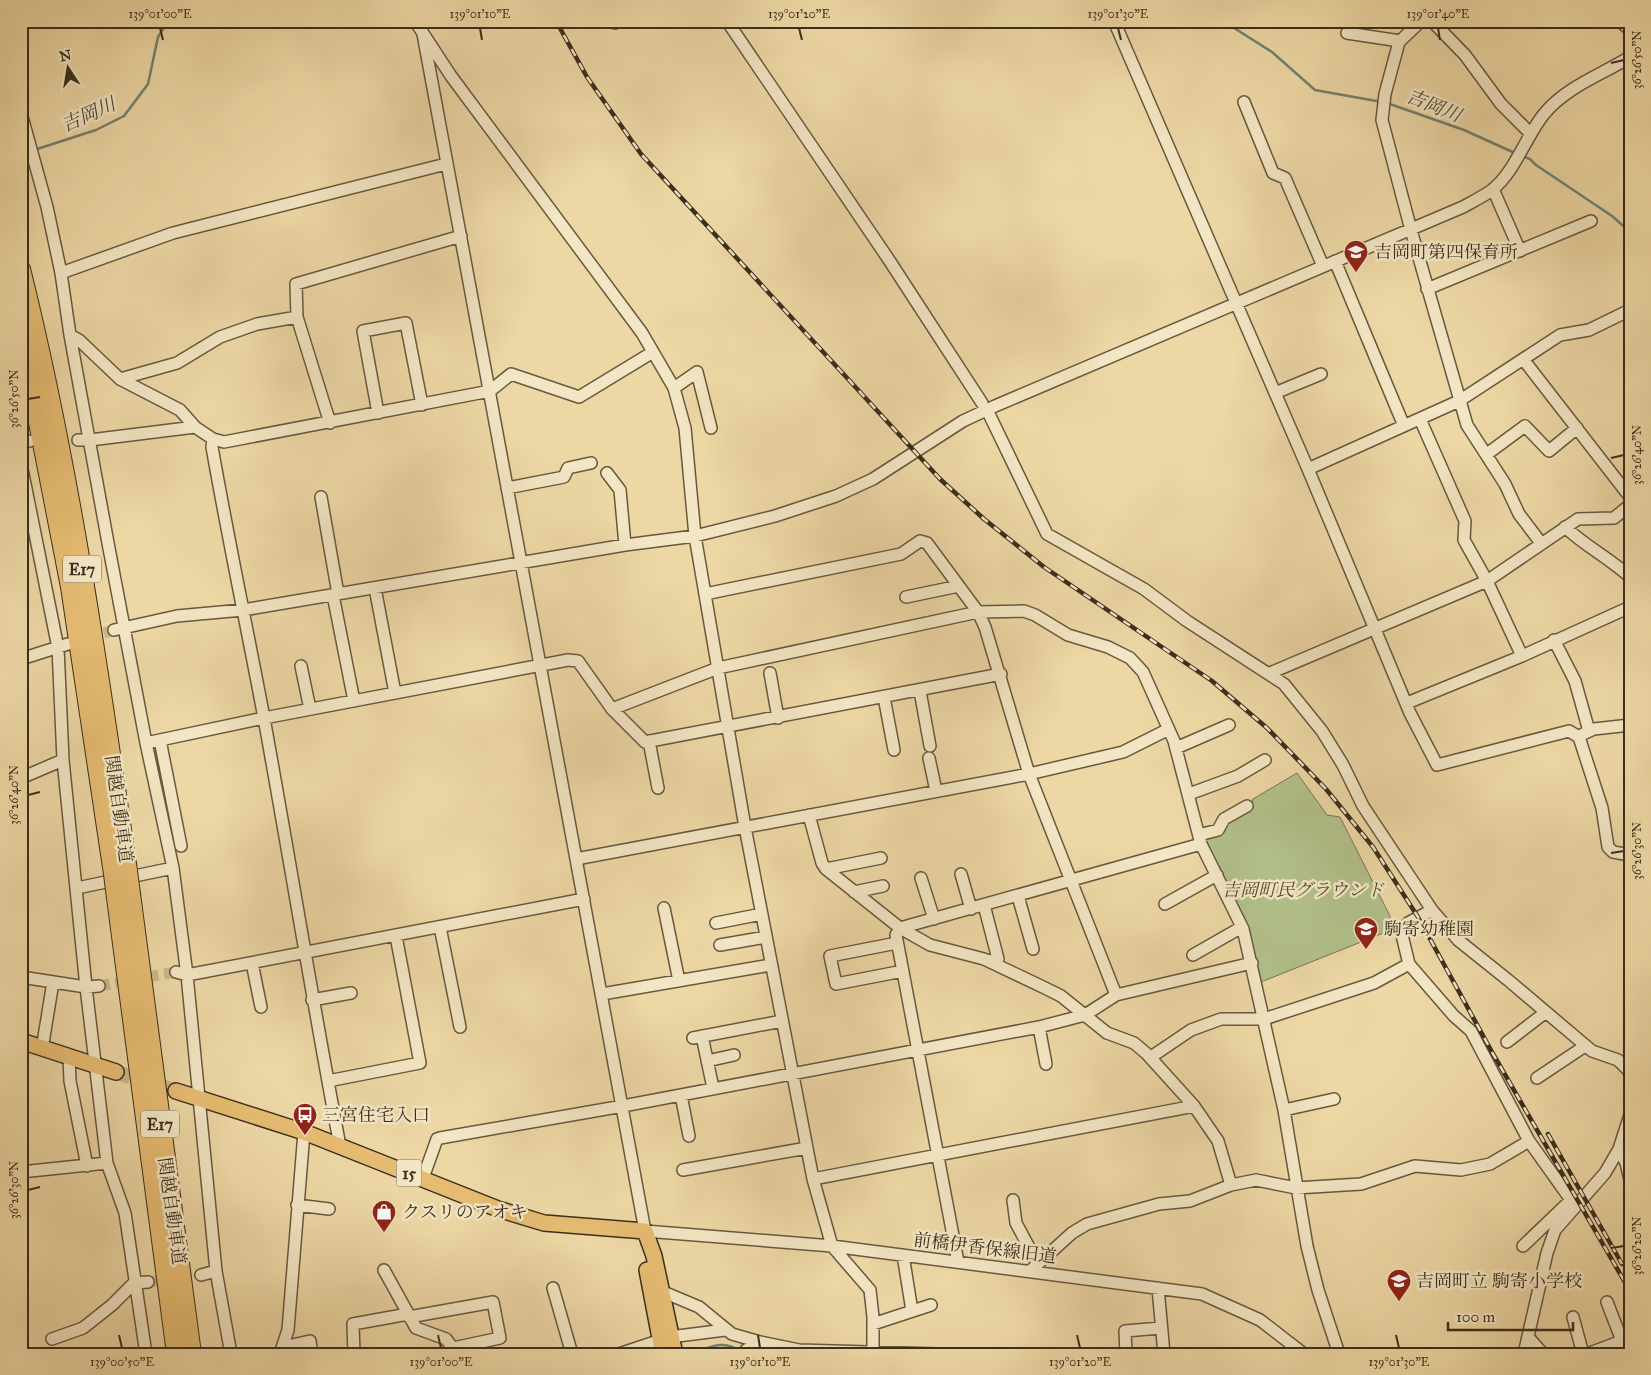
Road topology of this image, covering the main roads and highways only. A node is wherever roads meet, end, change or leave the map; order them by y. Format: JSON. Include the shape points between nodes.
{"nodes":[{"id":1,"x":21,"y":269,"type":"edge"},
{"id":2,"x":21,"y":336,"type":"edge"},
{"id":3,"x":120,"y":873,"type":"junction"},
{"id":4,"x":123,"y":896,"type":"junction"},
{"id":5,"x":21,"y":1041,"type":"edge"},
{"id":6,"x":116,"y":1072,"type":"tunnel mouth"},
{"id":7,"x":176,"y":1091,"type":"tunnel mouth"},
{"id":8,"x":645,"y":1231,"type":"junction"},
{"id":9,"x":668,"y":1347,"type":"edge"},
{"id":10,"x":176,"y":1354,"type":"edge"},
{"id":11,"x":192,"y":1354,"type":"edge"}],
"edges":[{"from":1,"to":3,"type":"highway","name":"関越自動車道","number":"E17","via":[[56,428],[85,584]]},
{"from":2,"to":3,"type":"highway","name":"関越自動車道","number":"E17","via":[[70,587]]},
{"from":3,"to":4,"type":"highway","name":"関越自動車道","number":"E17","bridge":true},
{"from":4,"to":10,"type":"highway","name":"関越自動車道","number":"E17"},
{"from":4,"to":11,"type":"highway","name":"関越自動車道","number":"E17"},
{"from":5,"to":6,"type":"main road"},
{"from":7,"to":8,"type":"main road","number":"15","via":[[304,1132],[498,1209],[544,1223]]},
{"from":8,"to":9,"type":"main road","via":[[654,1256]]},
{"from":8,"to":9,"type":"main road","via":[[645,1259]]}]}
